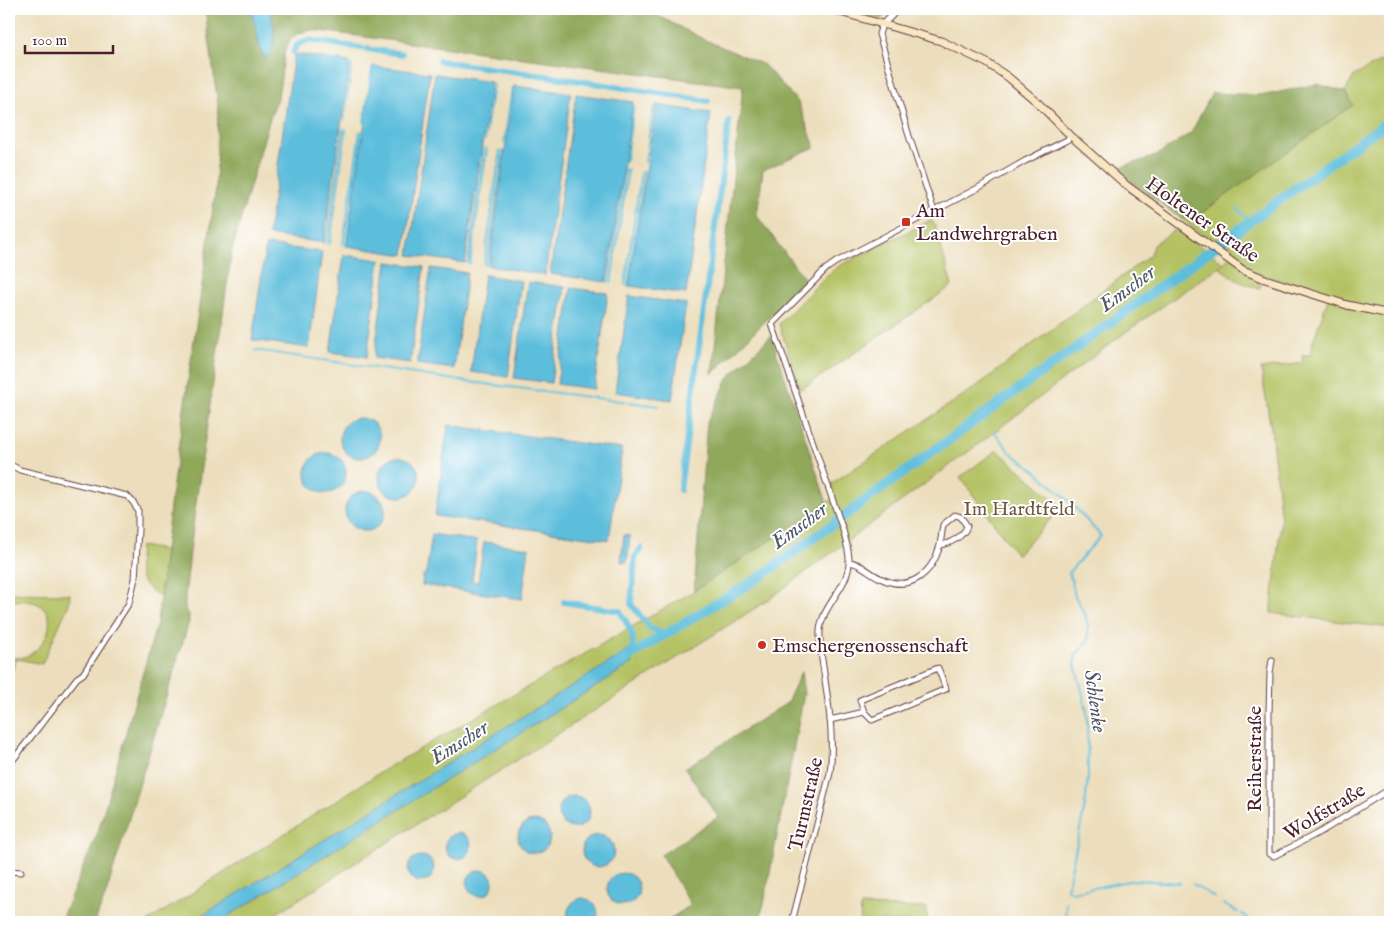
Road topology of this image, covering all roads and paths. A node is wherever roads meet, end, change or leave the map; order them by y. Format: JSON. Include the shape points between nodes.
{"nodes":[{"id":1,"x":830,"y":9,"type":"edge"},
{"id":2,"x":898,"y":9,"type":"edge"},
{"id":3,"x":882,"y":25,"type":"junction"},
{"id":4,"x":1071,"y":136,"type":"junction"},
{"id":5,"x":934,"y":211,"type":"junction"},
{"id":6,"x":1390,"y":314,"type":"edge"},
{"id":7,"x":9,"y":464,"type":"edge"},
{"id":8,"x":940,"y":545,"type":"junction"},
{"id":9,"x":849,"y":562,"type":"junction"},
{"id":10,"x":1272,"y":660,"type":"dead end"},
{"id":11,"x":864,"y":712,"type":"junction"},
{"id":12,"x":830,"y":720,"type":"junction"},
{"id":13,"x":9,"y":765,"type":"edge"},
{"id":14,"x":1390,"y":789,"type":"edge"},
{"id":15,"x":1271,"y":856,"type":"joint"},
{"id":16,"x":9,"y":871,"type":"edge"},
{"id":17,"x":21,"y":872,"type":"dead end"},
{"id":18,"x":792,"y":922,"type":"edge"}],
"edges":[{"from":1,"to":3,"type":"main road","name":"Holtener Straße"},
{"from":2,"to":3,"type":"street"},
{"from":3,"to":4,"type":"main road","name":"Holtener Straße","via":[[942,41],[981,59],[1022,88]]},
{"from":3,"to":5,"type":"street","via":[[879,34]]},
{"from":4,"to":5,"type":"street"},
{"from":4,"to":6,"type":"main road","name":"Holtener Straße","via":[[1126,185],[1243,270],[1347,305]]},
{"from":5,"to":9,"type":"street","via":[[836,262],[772,324],[843,530]]},
{"from":7,"to":13,"type":"street","via":[[20,470],[127,496],[138,511],[136,579],[129,603],[83,674]]},
{"from":8,"to":8,"type":"street","via":[[965,532],[967,526],[961,517],[955,516],[943,525]]},
{"from":8,"to":9,"type":"street","via":[[928,569],[906,584],[878,578],[855,562]]},
{"from":9,"to":12,"type":"street","name":"Turmstraße","via":[[844,583],[825,612],[820,632]]},
{"from":10,"to":15,"type":"street","name":"Reiherstraße","via":[[1268,851]]},
{"from":11,"to":11,"type":"street","via":[[860,700],[938,668],[946,689],[872,720]]},
{"from":11,"to":12,"type":"street"},
{"from":12,"to":18,"type":"street","name":"Turmstraße","via":[[833,737],[830,773]]},
{"from":14,"to":15,"type":"street","name":"Wolfstraße","via":[[1315,835]]},
{"from":16,"to":17,"type":"street"}]}
